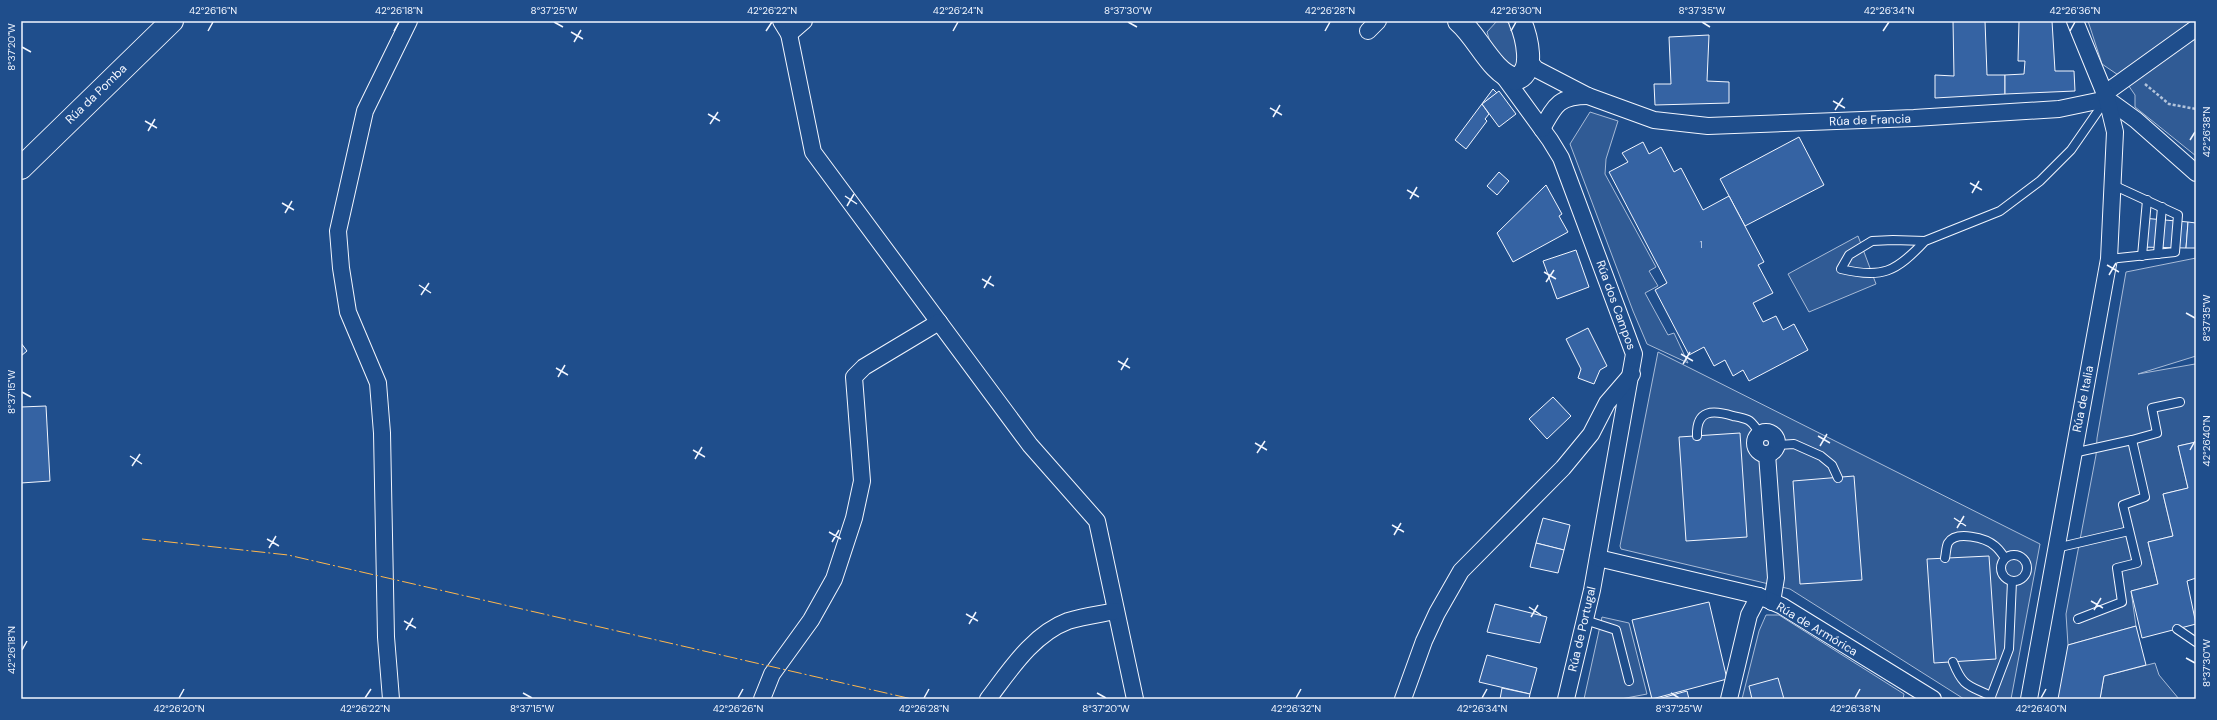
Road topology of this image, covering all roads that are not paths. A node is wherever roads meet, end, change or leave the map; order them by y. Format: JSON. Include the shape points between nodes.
{"nodes":[{"id":1,"x":804,"y":21,"type":"edge"},
{"id":2,"x":1459,"y":21,"type":"edge"},
{"id":3,"x":1482,"y":21,"type":"edge"},
{"id":4,"x":1521,"y":21,"type":"edge"},
{"id":5,"x":2075,"y":21,"type":"edge"},
{"id":6,"x":406,"y":22,"type":"edge"},
{"id":7,"x":162,"y":26,"type":"edge"},
{"id":8,"x":785,"y":27,"type":"edge"},
{"id":9,"x":2196,"y":28,"type":"edge"},
{"id":10,"x":1479,"y":43,"type":"junction"},
{"id":11,"x":1530,"y":62,"type":"junction"},
{"id":12,"x":1502,"y":74,"type":"junction"},
{"id":13,"x":1588,"y":96,"type":"junction"},
{"id":14,"x":2106,"y":96,"type":"junction"},
{"id":15,"x":1542,"y":129,"type":"junction"},
{"id":16,"x":21,"y":168,"type":"edge"},
{"id":17,"x":2196,"y":173,"type":"edge"},
{"id":18,"x":2113,"y":185,"type":"junction"},
{"id":19,"x":2147,"y":200,"type":"junction"},
{"id":20,"x":2162,"y":207,"type":"junction"},
{"id":21,"x":1925,"y":241,"type":"junction"},
{"id":22,"x":2158,"y":254,"type":"junction"},
{"id":23,"x":2142,"y":256,"type":"junction"},
{"id":24,"x":2109,"y":259,"type":"junction"},
{"id":25,"x":939,"y":322,"type":"junction"},
{"id":26,"x":1632,"y":374,"type":"junction"},
{"id":27,"x":2180,"y":402,"type":"dead end"},
{"id":28,"x":1760,"y":434,"type":"joint"},
{"id":29,"x":1697,"y":436,"type":"dead end"},
{"id":30,"x":2132,"y":440,"type":"junction"},
{"id":31,"x":1772,"y":449,"type":"junction"},
{"id":32,"x":2073,"y":453,"type":"junction"},
{"id":33,"x":1838,"y":478,"type":"dead end"},
{"id":34,"x":2129,"y":531,"type":"junction"},
{"id":35,"x":2056,"y":548,"type":"junction"},
{"id":36,"x":1598,"y":558,"type":"junction"},
{"id":37,"x":1945,"y":558,"type":"dead end"},
{"id":38,"x":2006,"y":558,"type":"junction"},
{"id":39,"x":2012,"y":581,"type":"junction"},
{"id":40,"x":1765,"y":599,"type":"junction"},
{"id":41,"x":1116,"y":611,"type":"junction"},
{"id":42,"x":2078,"y":619,"type":"dead end"},
{"id":43,"x":1585,"y":620,"type":"junction"},
{"id":44,"x":2177,"y":629,"type":"dead end"},
{"id":45,"x":2196,"y":642,"type":"edge"},
{"id":46,"x":1953,"y":662,"type":"dead end"},
{"id":47,"x":1629,"y":681,"type":"dead end"},
{"id":48,"x":1922,"y":696,"type":"edge"},
{"id":49,"x":1990,"y":697,"type":"edge"},
{"id":50,"x":390,"y":699,"type":"edge"},
{"id":51,"x":762,"y":699,"type":"edge"},
{"id":52,"x":988,"y":699,"type":"edge"},
{"id":53,"x":1134,"y":699,"type":"edge"},
{"id":54,"x":1403,"y":699,"type":"edge"},
{"id":55,"x":1566,"y":699,"type":"edge"},
{"id":56,"x":1729,"y":699,"type":"edge"},
{"id":57,"x":2029,"y":699,"type":"edge"}],
"edges":[{"from":1,"to":8,"type":"street"},
{"from":2,"to":10,"type":"street","via":[[1469,29]]},
{"from":3,"to":10,"type":"street","via":[[1478,32]]},
{"from":4,"to":11,"type":"street"},
{"from":5,"to":14,"type":"street","name":"Rúa de Italia"},
{"from":6,"to":50,"type":"street","via":[[365,111],[338,231],[348,312],[378,383],[382,433],[386,637]]},
{"from":7,"to":16,"type":"street","name":"Rúa da Pomba"},
{"from":8,"to":25,"type":"street","via":[[813,152]]},
{"from":9,"to":14,"type":"street","via":[[2133,73]]},
{"from":10,"to":12,"type":"street"},
{"from":11,"to":12,"type":"street","via":[[1520,78],[1515,79]]},
{"from":11,"to":13,"type":"street","name":"Rúa de Francia","via":[[1536,69]]},
{"from":12,"to":15,"type":"street","name":"Rúa dos Campos"},
{"from":13,"to":14,"type":"street","name":"Rúa de Francia","via":[[1654,120],[1708,126],[2059,109]]},
{"from":13,"to":15,"type":"street","via":[[1570,97],[1558,104]]},
{"from":14,"to":17,"type":"street"},
{"from":14,"to":18,"type":"street","name":"Rúa de Italia","via":[[2115,132]]},
{"from":14,"to":21,"type":"lane","via":[[2071,150],[2040,181],[2000,210]]},
{"from":15,"to":26,"type":"street","name":"Rúa dos Campos","via":[[1561,158],[1615,301],[1634,354]]},
{"from":18,"to":19,"type":"lane"},
{"from":18,"to":24,"type":"street","name":"Rúa de Italia"},
{"from":19,"to":20,"type":"lane"},
{"from":19,"to":23,"type":"lane"},
{"from":20,"to":22,"type":"lane"},
{"from":20,"to":22,"type":"lane","via":[[2178,214],[2175,252]]},
{"from":21,"to":21,"type":"lane","via":[[1872,241],[1849,255],[1841,269],[1863,275],[1889,272],[1910,258]]},
{"from":22,"to":23,"type":"lane"},
{"from":23,"to":24,"type":"lane"},
{"from":24,"to":32,"type":"street","name":"Rúa de Italia"},
{"from":25,"to":41,"type":"street","via":[[1030,445],[1097,521]]},
{"from":25,"to":51,"type":"street","via":[[864,367],[854,377],[862,480],[854,518],[834,579],[811,620],[772,674]]},
{"from":26,"to":36,"type":"street","name":"Rúa dos Campos"},
{"from":26,"to":54,"type":"street","via":[[1607,403],[1591,434],[1563,468],[1461,571],[1424,641]]},
{"from":27,"to":30,"type":"lane","via":[[2152,408],[2157,433]]},
{"from":28,"to":29,"type":"lane","via":[[1749,420],[1716,411],[1701,418],[1696,426]]},
{"from":28,"to":31,"type":"street","via":[[1756,440],[1756,447],[1760,452]]},
{"from":30,"to":32,"type":"lane"},
{"from":30,"to":34,"type":"lane","via":[[2146,497],[2123,505]]},
{"from":31,"to":33,"type":"lane","via":[[1794,444],[1821,456],[1832,465]]},
{"from":31,"to":40,"type":"street","via":[[1776,578]]},
{"from":32,"to":35,"type":"street","name":"Rúa de Italia"},
{"from":34,"to":35,"type":"lane"},
{"from":34,"to":42,"type":"lane","via":[[2137,563],[2117,568],[2122,602]]},
{"from":35,"to":57,"type":"street","name":"Rúa de Italia"},
{"from":36,"to":40,"type":"street","name":"Rúa de Armórica"},
{"from":36,"to":43,"type":"street","name":"Rúa de Portugal"},
{"from":37,"to":38,"type":"lane","via":[[1948,543],[1953,538],[1964,536],[1985,540],[1996,546]]},
{"from":38,"to":39,"type":"lane","via":[[2001,565],[2002,574]]},
{"from":38,"to":39,"type":"lane","via":[[2018,556],[2026,566],[2023,578]]},
{"from":39,"to":49,"type":"lane","via":[[2009,649]]},
{"from":40,"to":48,"type":"street","name":"Rúa de Armórica","via":[[1782,606]]},
{"from":40,"to":56,"type":"street","via":[[1749,615]]},
{"from":41,"to":52,"type":"street","via":[[1068,621],[1046,633],[1027,650]]},
{"from":41,"to":53,"type":"street"},
{"from":43,"to":47,"type":"lane","via":[[1616,630]]},
{"from":43,"to":55,"type":"street","name":"Rúa de Portugal"},
{"from":44,"to":45,"type":"lane"},
{"from":46,"to":49,"type":"lane","via":[[1960,679]]}]}
